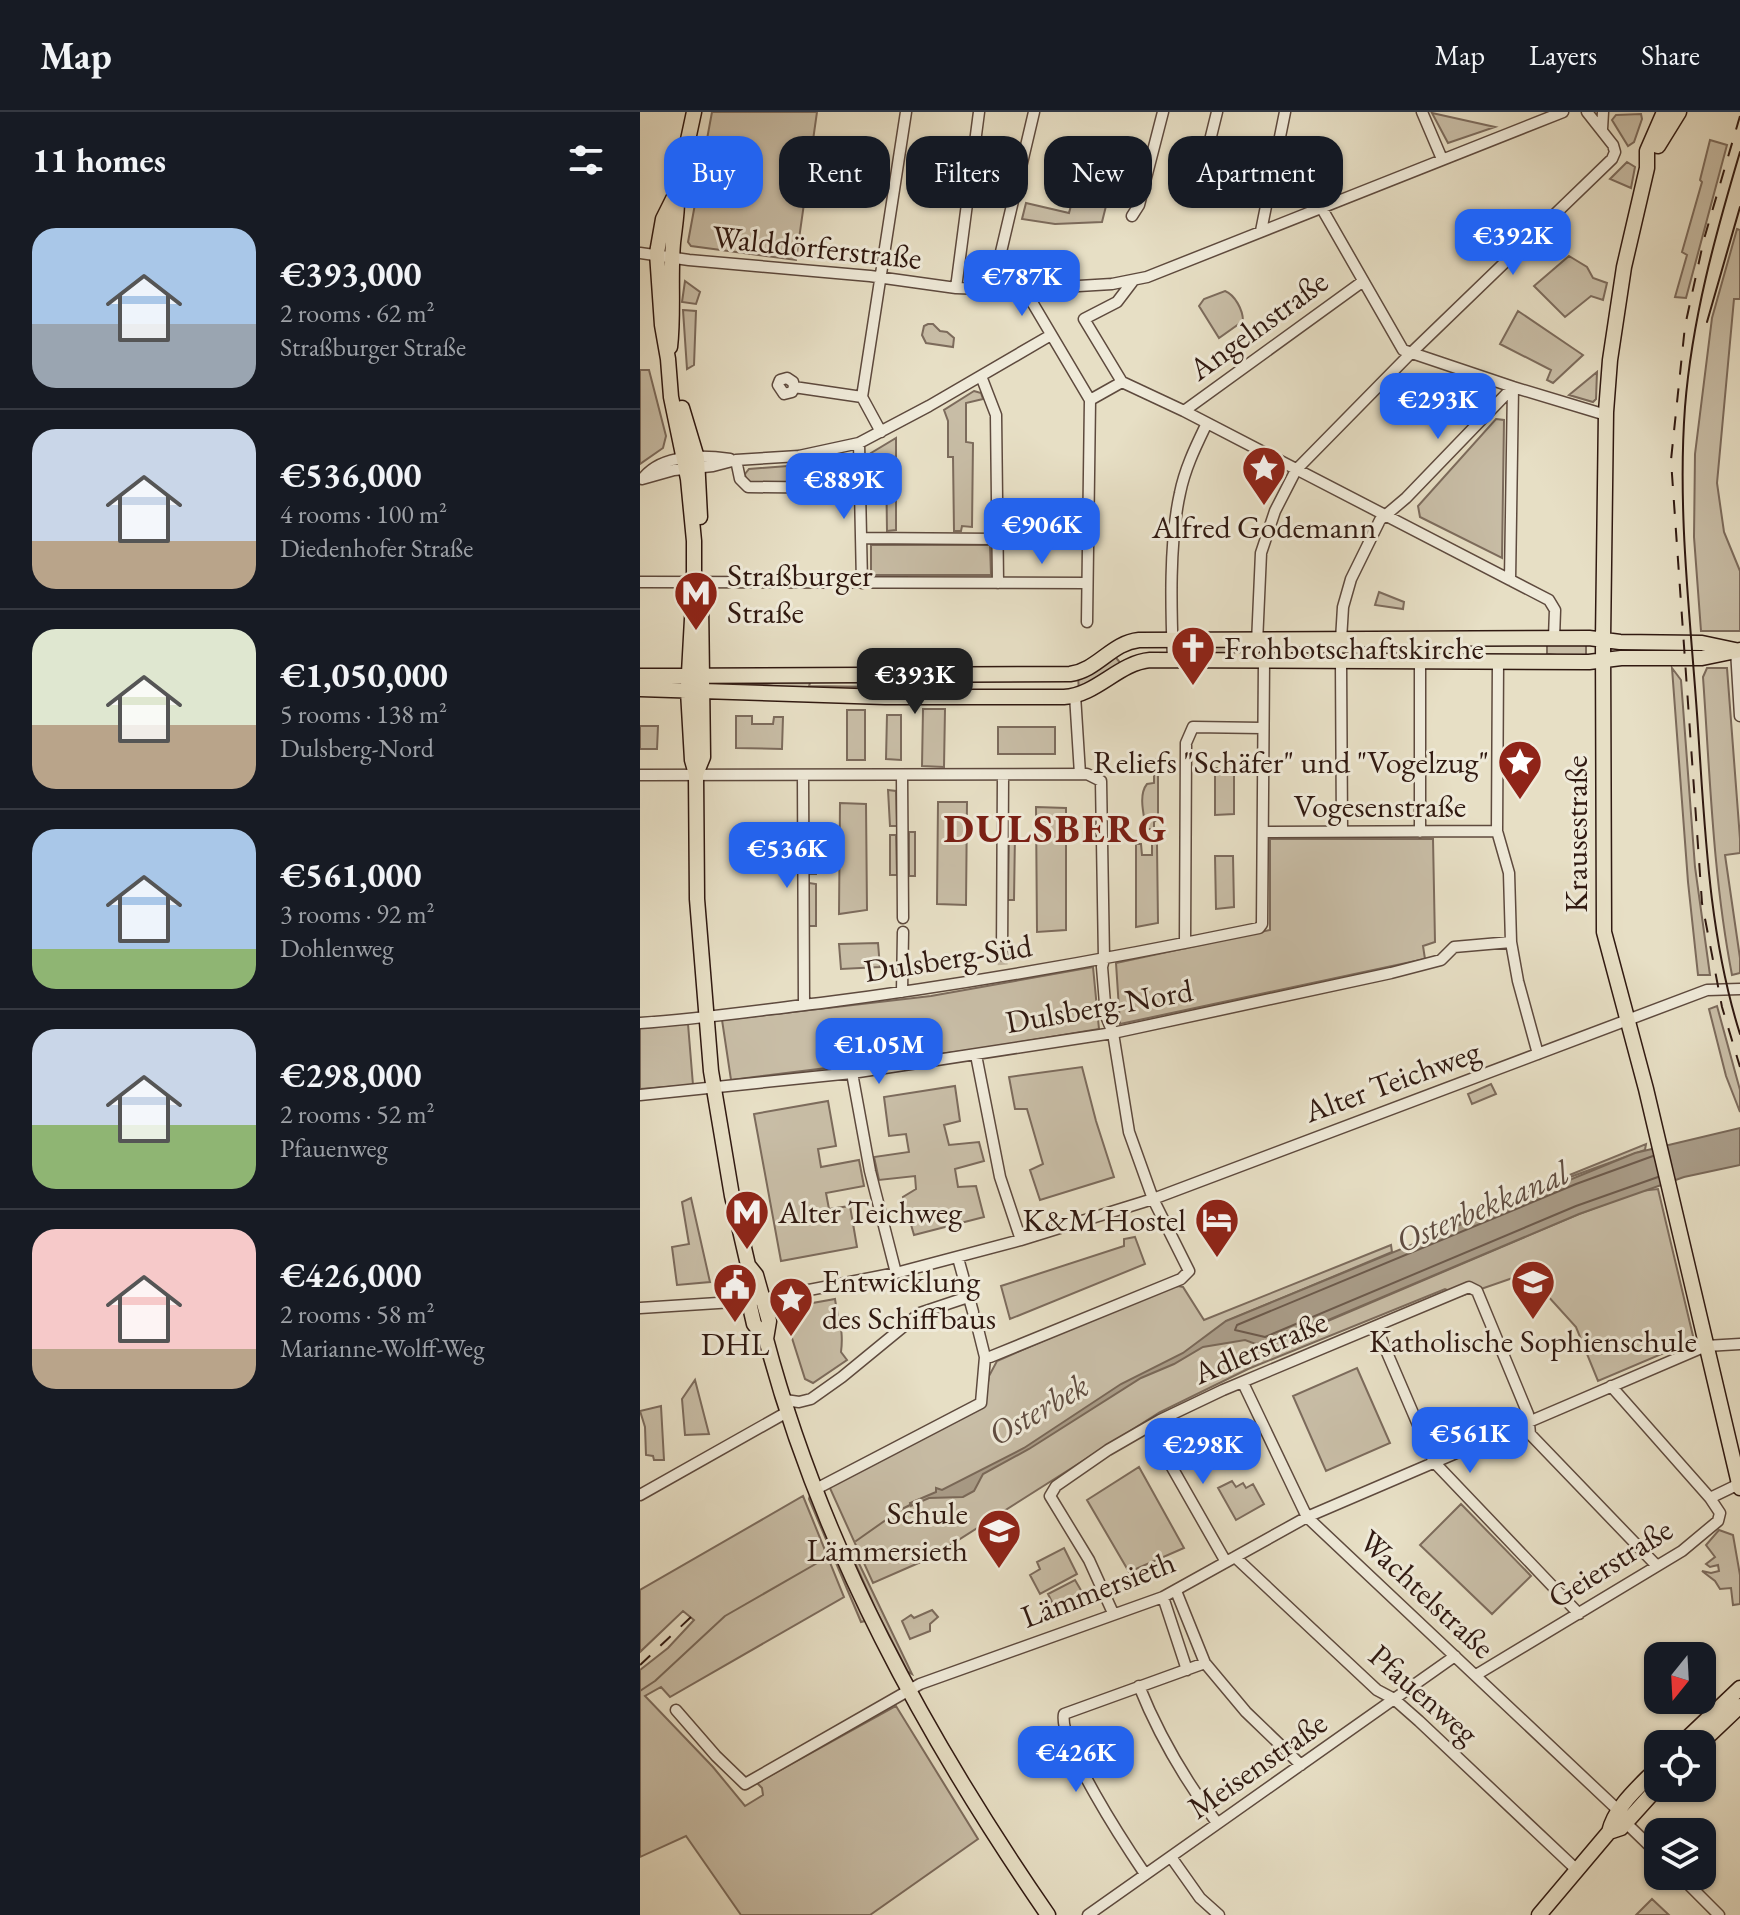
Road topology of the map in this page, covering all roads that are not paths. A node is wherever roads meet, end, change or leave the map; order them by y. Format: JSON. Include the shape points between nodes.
{"nodes":[{"id":1,"x":694,"y":112,"type":"edge"},
{"id":2,"x":906,"y":112,"type":"edge"},
{"id":3,"x":979,"y":112,"type":"edge"},
{"id":4,"x":1034,"y":112,"type":"edge"},
{"id":5,"x":1163,"y":112,"type":"edge"},
{"id":6,"x":1217,"y":112,"type":"edge"},
{"id":7,"x":1285,"y":112,"type":"edge"},
{"id":8,"x":1422,"y":112,"type":"edge"},
{"id":9,"x":1563,"y":112,"type":"edge"},
{"id":10,"x":1587,"y":112,"type":"edge"},
{"id":11,"x":1603,"y":112,"type":"edge"},
{"id":12,"x":1679,"y":112,"type":"edge"},
{"id":13,"x":1662,"y":114,"type":"edge"},
{"id":14,"x":1602,"y":129,"type":"junction"},
{"id":15,"x":1211,"y":136,"type":"edge"},
{"id":16,"x":1442,"y":159,"type":"junction"},
{"id":17,"x":1647,"y":168,"type":"junction"},
{"id":18,"x":1343,"y":198,"type":"edge"},
{"id":19,"x":1318,"y":208,"type":"edge"},
{"id":20,"x":1322,"y":208,"type":"edge"},
{"id":21,"x":1132,"y":216,"type":"dead end"},
{"id":22,"x":1261,"y":231,"type":"junction"},
{"id":23,"x":640,"y":253,"type":"edge"},
{"id":24,"x":665,"y":257,"type":"junction"},
{"id":25,"x":882,"y":278,"type":"junction"},
{"id":26,"x":1133,"y":281,"type":"junction"},
{"id":27,"x":1362,"y":282,"type":"junction"},
{"id":28,"x":956,"y":288,"type":"junction"},
{"id":29,"x":1031,"y":289,"type":"junction"},
{"id":30,"x":992,"y":290,"type":"junction"},
{"id":31,"x":1051,"y":335,"type":"junction"},
{"id":32,"x":1410,"y":354,"type":"junction"},
{"id":33,"x":981,"y":376,"type":"junction"},
{"id":34,"x":1122,"y":382,"type":"junction"},
{"id":35,"x":794,"y":387,"type":"dead end"},
{"id":36,"x":1513,"y":387,"type":"junction"},
{"id":37,"x":862,"y":397,"type":"junction"},
{"id":38,"x":1090,"y":400,"type":"junction"},
{"id":39,"x":1184,"y":411,"type":"junction"},
{"id":40,"x":1606,"y":415,"type":"junction"},
{"id":41,"x":1207,"y":423,"type":"junction"},
{"id":42,"x":881,"y":432,"type":"junction"},
{"id":43,"x":859,"y":443,"type":"junction"},
{"id":44,"x":736,"y":460,"type":"junction"},
{"id":45,"x":691,"y":463,"type":"junction"},
{"id":46,"x":1296,"y":470,"type":"junction"},
{"id":47,"x":641,"y":480,"type":"edge"},
{"id":48,"x":861,"y":488,"type":"junction"},
{"id":49,"x":1385,"y":516,"type":"junction"},
{"id":50,"x":861,"y":538,"type":"junction"},
{"id":51,"x":997,"y":539,"type":"junction"},
{"id":52,"x":1510,"y":580,"type":"junction"},
{"id":53,"x":640,"y":582,"type":"edge"},
{"id":54,"x":704,"y":583,"type":"junction"},
{"id":55,"x":862,"y":583,"type":"junction"},
{"id":56,"x":998,"y":583,"type":"junction"},
{"id":57,"x":1087,"y":583,"type":"junction"},
{"id":58,"x":1087,"y":622,"type":"dead end"},
{"id":59,"x":1554,"y":638,"type":"junction"},
{"id":60,"x":1172,"y":640,"type":"junction"},
{"id":61,"x":1257,"y":640,"type":"junction"},
{"id":62,"x":1341,"y":640,"type":"junction"},
{"id":63,"x":1420,"y":640,"type":"junction"},
{"id":64,"x":1603,"y":640,"type":"junction"},
{"id":65,"x":1738,"y":650,"type":"edge"},
{"id":66,"x":1173,"y":660,"type":"junction"},
{"id":67,"x":1603,"y":660,"type":"junction"},
{"id":68,"x":1246,"y":661,"type":"junction"},
{"id":69,"x":1264,"y":661,"type":"junction"},
{"id":70,"x":1498,"y":661,"type":"junction"},
{"id":71,"x":1341,"y":662,"type":"junction"},
{"id":72,"x":1420,"y":662,"type":"junction"},
{"id":73,"x":640,"y":676,"type":"edge"},
{"id":74,"x":693,"y":681,"type":"junction"},
{"id":75,"x":640,"y":689,"type":"edge"},
{"id":76,"x":703,"y":692,"type":"junction"},
{"id":77,"x":1075,"y":695,"type":"junction"},
{"id":78,"x":1740,"y":716,"type":"edge"},
{"id":79,"x":1262,"y":728,"type":"junction"},
{"id":80,"x":696,"y":774,"type":"junction"},
{"id":81,"x":1080,"y":774,"type":"junction"},
{"id":82,"x":640,"y":775,"type":"edge"},
{"id":83,"x":803,"y":775,"type":"junction"},
{"id":84,"x":902,"y":775,"type":"junction"},
{"id":85,"x":1003,"y":775,"type":"junction"},
{"id":86,"x":1497,"y":831,"type":"junction"},
{"id":87,"x":1263,"y":832,"type":"junction"},
{"id":88,"x":1342,"y":832,"type":"junction"},
{"id":89,"x":1420,"y":832,"type":"junction"},
{"id":90,"x":903,"y":918,"type":"dead end"},
{"id":91,"x":903,"y":932,"type":"dead end"},
{"id":92,"x":1511,"y":942,"type":"junction"},
{"id":93,"x":1185,"y":943,"type":"junction"},
{"id":94,"x":1002,"y":955,"type":"tunnel mouth"},
{"id":95,"x":1104,"y":959,"type":"junction"},
{"id":96,"x":1740,"y":989,"type":"edge"},
{"id":97,"x":902,"y":992,"type":"junction"},
{"id":98,"x":804,"y":1005,"type":"junction"},
{"id":99,"x":705,"y":1016,"type":"junction"},
{"id":100,"x":1628,"y":1020,"type":"junction"},
{"id":101,"x":640,"y":1023,"type":"edge"},
{"id":102,"x":1113,"y":1033,"type":"junction"},
{"id":103,"x":1538,"y":1054,"type":"junction"},
{"id":104,"x":976,"y":1055,"type":"junction"},
{"id":105,"x":852,"y":1073,"type":"junction"},
{"id":106,"x":713,"y":1088,"type":"junction"},
{"id":107,"x":640,"y":1095,"type":"edge"},
{"id":108,"x":1153,"y":1199,"type":"junction"},
{"id":109,"x":1021,"y":1240,"type":"junction"},
{"id":110,"x":958,"y":1258,"type":"junction"},
{"id":111,"x":896,"y":1273,"type":"junction"},
{"id":112,"x":968,"y":1297,"type":"junction"},
{"id":113,"x":756,"y":1300,"type":"junction"},
{"id":114,"x":640,"y":1308,"type":"edge"},
{"id":115,"x":973,"y":1312,"type":"dead end"},
{"id":116,"x":977,"y":1325,"type":"dead end"},
{"id":117,"x":1376,"y":1327,"type":"junction"},
{"id":118,"x":1740,"y":1344,"type":"edge"},
{"id":119,"x":1706,"y":1346,"type":"junction"},
{"id":120,"x":985,"y":1357,"type":"junction"},
{"id":121,"x":1243,"y":1383,"type":"junction"},
{"id":122,"x":1611,"y":1386,"type":"junction"},
{"id":123,"x":787,"y":1406,"type":"junction"},
{"id":124,"x":1527,"y":1424,"type":"junction"},
{"id":125,"x":1149,"y":1427,"type":"junction"},
{"id":126,"x":1434,"y":1462,"type":"junction"},
{"id":127,"x":1740,"y":1486,"type":"edge"},
{"id":128,"x":816,"y":1489,"type":"junction"},
{"id":129,"x":640,"y":1495,"type":"edge"},
{"id":130,"x":1710,"y":1498,"type":"junction"},
{"id":131,"x":1307,"y":1517,"type":"junction"},
{"id":132,"x":1231,"y":1559,"type":"junction"},
{"id":133,"x":1657,"y":1566,"type":"junction"},
{"id":134,"x":1176,"y":1591,"type":"junction"},
{"id":135,"x":1163,"y":1597,"type":"junction"},
{"id":136,"x":1113,"y":1613,"type":"junction"},
{"id":137,"x":1579,"y":1614,"type":"junction"},
{"id":138,"x":1455,"y":1656,"type":"junction"},
{"id":139,"x":1205,"y":1663,"type":"junction"},
{"id":140,"x":1187,"y":1670,"type":"junction"},
{"id":141,"x":1476,"y":1675,"type":"junction"},
{"id":142,"x":1139,"y":1686,"type":"junction"},
{"id":143,"x":1740,"y":1688,"type":"edge"},
{"id":144,"x":908,"y":1690,"type":"junction"},
{"id":145,"x":1394,"y":1699,"type":"junction"},
{"id":146,"x":1740,"y":1706,"type":"edge"},
{"id":147,"x":676,"y":1710,"type":"dead end"},
{"id":148,"x":1696,"y":1730,"type":"edge"},
{"id":149,"x":1715,"y":1730,"type":"edge"},
{"id":150,"x":1301,"y":1765,"type":"junction"},
{"id":151,"x":1644,"y":1786,"type":"edge"},
{"id":152,"x":1644,"y":1799,"type":"edge"},
{"id":153,"x":1622,"y":1817,"type":"junction"},
{"id":154,"x":1217,"y":1823,"type":"junction"},
{"id":155,"x":1644,"y":1840,"type":"edge"},
{"id":156,"x":1171,"y":1857,"type":"junction"},
{"id":157,"x":1578,"y":1871,"type":"junction"},
{"id":158,"x":1145,"y":1874,"type":"junction"},
{"id":159,"x":1694,"y":1890,"type":"edge"},
{"id":160,"x":1048,"y":1915,"type":"edge"},
{"id":161,"x":1088,"y":1915,"type":"edge"},
{"id":162,"x":1219,"y":1915,"type":"edge"},
{"id":163,"x":1539,"y":1915,"type":"edge"},
{"id":164,"x":1719,"y":1915,"type":"edge"}],
"edges":[{"from":1,"to":24,"type":"main road","via":[[677,191],[678,215]]},
{"from":2,"to":25,"type":"street"},
{"from":3,"to":28,"type":"street"},
{"from":4,"to":30,"type":"street"},
{"from":5,"to":21,"type":"street"},
{"from":6,"to":15,"type":"street"},
{"from":7,"to":22,"type":"street"},
{"from":8,"to":16,"type":"street"},
{"from":9,"to":16,"type":"street"},
{"from":10,"to":14,"type":"street"},
{"from":11,"to":14,"type":"street"},
{"from":12,"to":17,"type":"main road","name":"Krausestraße"},
{"from":13,"to":17,"type":"main road","name":"Krausestraße","via":[[1647,151]]},
{"from":14,"to":32,"type":"street","via":[[1614,148],[1612,159]]},
{"from":16,"to":18,"type":"street"},
{"from":17,"to":40,"type":"main road","name":"Krausestraße","via":[[1624,267]]},
{"from":19,"to":22,"type":"street"},
{"from":20,"to":27,"type":"street"},
{"from":22,"to":26,"type":"street"},
{"from":23,"to":24,"type":"street","name":"Walddörferstraße"},
{"from":24,"to":25,"type":"street","name":"Walddörferstraße"},
{"from":24,"to":45,"type":"main road","via":[[662,325]]},
{"from":25,"to":28,"type":"street","name":"Walddörferstraße"},
{"from":25,"to":37,"type":"street"},
{"from":26,"to":29,"type":"street","name":"Walddörferstraße"},
{"from":26,"to":34,"type":"street","via":[[1117,302],[1084,319]]},
{"from":27,"to":32,"type":"street","via":[[1396,342]]},
{"from":27,"to":39,"type":"street","name":"Angelnstraße"},
{"from":28,"to":30,"type":"street","name":"Walddörferstraße"},
{"from":29,"to":30,"type":"street","name":"Walddörferstraße"},
{"from":29,"to":31,"type":"street","via":[[1032,302]]},
{"from":31,"to":33,"type":"street"},
{"from":31,"to":38,"type":"street"},
{"from":32,"to":36,"type":"street"},
{"from":32,"to":46,"type":"street"},
{"from":33,"to":42,"type":"street"},
{"from":33,"to":51,"type":"street","via":[[996,415]]},
{"from":34,"to":38,"type":"street"},
{"from":34,"to":39,"type":"street"},
{"from":35,"to":37,"type":"street"},
{"from":36,"to":40,"type":"street"},
{"from":36,"to":49,"type":"street"},
{"from":36,"to":52,"type":"street"},
{"from":37,"to":42,"type":"street"},
{"from":38,"to":57,"type":"street"},
{"from":39,"to":41,"type":"street"},
{"from":40,"to":64,"type":"main road","name":"Krausestraße"},
{"from":41,"to":46,"type":"street"},
{"from":41,"to":60,"type":"street","via":[[1180,492]]},
{"from":42,"to":43,"type":"street"},
{"from":43,"to":44,"type":"street","via":[[799,456]]},
{"from":43,"to":48,"type":"street"},
{"from":44,"to":45,"type":"street"},
{"from":44,"to":48,"type":"street","via":[[740,479],[748,487]]},
{"from":45,"to":47,"type":"street","via":[[656,466]]},
{"from":45,"to":54,"type":"main road"},
{"from":46,"to":49,"type":"street"},
{"from":46,"to":61,"type":"street","via":[[1261,553]]},
{"from":48,"to":50,"type":"street"},
{"from":49,"to":52,"type":"street"},
{"from":49,"to":62,"type":"street","via":[[1351,579]]},
{"from":50,"to":51,"type":"street"},
{"from":50,"to":55,"type":"street"},
{"from":51,"to":56,"type":"street"},
{"from":52,"to":59,"type":"street","via":[[1553,604]]},
{"from":53,"to":54,"type":"street"},
{"from":54,"to":55,"type":"street"},
{"from":54,"to":74,"type":"main road"},
{"from":55,"to":56,"type":"street"},
{"from":56,"to":57,"type":"street"},
{"from":57,"to":58,"type":"street"},
{"from":59,"to":63,"type":"main road"},
{"from":59,"to":64,"type":"main road"},
{"from":60,"to":61,"type":"main road"},
{"from":60,"to":66,"type":"street"},
{"from":60,"to":74,"type":"main road","via":[[1127,642],[1091,668],[1070,674]]},
{"from":61,"to":62,"type":"main road"},
{"from":61,"to":68,"type":"street"},
{"from":62,"to":63,"type":"main road"},
{"from":63,"to":72,"type":"street"},
{"from":64,"to":65,"type":"main road","via":[[1702,643]]},
{"from":64,"to":67,"type":"main road","name":"Krausestraße"},
{"from":65,"to":67,"type":"main road","via":[[1702,658]]},
{"from":65,"to":78,"type":"street"},
{"from":66,"to":68,"type":"main road"},
{"from":66,"to":77,"type":"main road","via":[[1137,662]]},
{"from":67,"to":70,"type":"main road"},
{"from":67,"to":100,"type":"main road","name":"Krausestraße","via":[[1604,932]]},
{"from":68,"to":69,"type":"main road"},
{"from":69,"to":71,"type":"main road"},
{"from":69,"to":79,"type":"street"},
{"from":70,"to":72,"type":"main road"},
{"from":70,"to":86,"type":"street"},
{"from":71,"to":72,"type":"main road"},
{"from":71,"to":88,"type":"street"},
{"from":72,"to":89,"type":"street"},
{"from":73,"to":74,"type":"main road"},
{"from":74,"to":75,"type":"main road"},
{"from":74,"to":76,"type":"main road"},
{"from":74,"to":80,"type":"main road"},
{"from":76,"to":77,"type":"main road"},
{"from":76,"to":80,"type":"main road","via":[[703,757]]},
{"from":77,"to":81,"type":"street"},
{"from":79,"to":87,"type":"street"},
{"from":79,"to":93,"type":"street","via":[[1193,727],[1186,743]]},
{"from":80,"to":82,"type":"street"},
{"from":80,"to":83,"type":"street"},
{"from":80,"to":99,"type":"main road"},
{"from":81,"to":85,"type":"street"},
{"from":81,"to":95,"type":"street","via":[[1101,781]]},
{"from":83,"to":84,"type":"street"},
{"from":83,"to":98,"type":"street"},
{"from":84,"to":85,"type":"street"},
{"from":84,"to":90,"type":"street"},
{"from":85,"to":94,"type":"street"},
{"from":86,"to":89,"type":"street","name":"Vogesenstraße"},
{"from":86,"to":92,"type":"street","via":[[1509,873]]},
{"from":87,"to":88,"type":"street","name":"Vogesenstraße"},
{"from":87,"to":93,"type":"street","name":"Dulsberg-Süd","via":[[1262,926]]},
{"from":88,"to":89,"type":"street","name":"Vogesenstraße"},
{"from":91,"to":97,"type":"street"},
{"from":92,"to":102,"type":"street","name":"Dulsberg-Nord","via":[[1454,947],[1441,960],[1391,973]]},
{"from":92,"to":103,"type":"street"},
{"from":93,"to":95,"type":"street","name":"Dulsberg-Süd"},
{"from":95,"to":97,"type":"street","name":"Dulsberg-Süd"},
{"from":95,"to":102,"type":"street","via":[[1106,1016]]},
{"from":96,"to":100,"type":"street","name":"Alter Teichweg","via":[[1707,990]]},
{"from":97,"to":98,"type":"street","name":"Dulsberg-Süd"},
{"from":98,"to":99,"type":"street","name":"Dulsberg-Süd"},
{"from":99,"to":101,"type":"street","name":"Dulsberg-Süd"},
{"from":99,"to":106,"type":"main road"},
{"from":100,"to":103,"type":"street","name":"Alter Teichweg"},
{"from":100,"to":119,"type":"main road","name":"Krausestraße"},
{"from":102,"to":104,"type":"street","name":"Dulsberg-Nord"},
{"from":102,"to":108,"type":"street","via":[[1129,1132]]},
{"from":103,"to":108,"type":"street","name":"Alter Teichweg"},
{"from":104,"to":105,"type":"street","name":"Dulsberg-Nord"},
{"from":104,"to":109,"type":"street","via":[[1000,1177]]},
{"from":105,"to":106,"type":"street","name":"Dulsberg-Nord"},
{"from":105,"to":111,"type":"street"},
{"from":106,"to":107,"type":"street","name":"Dulsberg-Nord"},
{"from":106,"to":113,"type":"main road","via":[[748,1265],[743,1276]]},
{"from":108,"to":109,"type":"street","name":"Alter Teichweg"},
{"from":108,"to":120,"type":"street","via":[[1185,1275]]},
{"from":109,"to":110,"type":"street","name":"Alter Teichweg"},
{"from":110,"to":111,"type":"street","name":"Alter Teichweg"},
{"from":110,"to":112,"type":"street"},
{"from":111,"to":113,"type":"street","name":"Alter Teichweg"},
{"from":112,"to":115,"type":"street"},
{"from":112,"to":123,"type":"street","via":[[920,1313],[811,1399]]},
{"from":113,"to":114,"type":"street","name":"Alter Teichweg"},
{"from":113,"to":123,"type":"main road","via":[[754,1324],[766,1339]]},
{"from":116,"to":120,"type":"street"},
{"from":117,"to":121,"type":"street","name":"Adlerstraße"},
{"from":117,"to":124,"type":"street","name":"Adlerstraße","via":[[1469,1287],[1477,1291],[1528,1414]]},
{"from":117,"to":126,"type":"street"},
{"from":118,"to":119,"type":"street","name":"Lämmersieth"},
{"from":119,"to":122,"type":"street","name":"Lämmersieth"},
{"from":119,"to":127,"type":"main road","name":"Krausestraße"},
{"from":120,"to":128,"type":"street","via":[[981,1403]]},
{"from":121,"to":125,"type":"street","name":"Adlerstraße"},
{"from":121,"to":131,"type":"street","name":"Wachtelstraße"},
{"from":122,"to":124,"type":"street","name":"Lämmersieth"},
{"from":122,"to":130,"type":"street"},
{"from":123,"to":128,"type":"main road"},
{"from":123,"to":129,"type":"street"},
{"from":124,"to":126,"type":"street","name":"Lämmersieth"},
{"from":124,"to":133,"type":"street","via":[[1530,1434]]},
{"from":125,"to":132,"type":"street","name":"Pfauenweg"},
{"from":125,"to":136,"type":"street","name":"Adlerstraße","via":[[1108,1450],[1051,1494]]},
{"from":126,"to":131,"type":"street","name":"Lämmersieth"},
{"from":126,"to":137,"type":"street"},
{"from":127,"to":130,"type":"street"},
{"from":128,"to":144,"type":"main road"},
{"from":130,"to":133,"type":"street","name":"Geierstraße","via":[[1720,1513],[1718,1521]]},
{"from":131,"to":132,"type":"street","name":"Lämmersieth"},
{"from":131,"to":138,"type":"street","name":"Wachtelstraße"},
{"from":132,"to":134,"type":"street","name":"Lämmersieth"},
{"from":132,"to":145,"type":"street","name":"Pfauenweg","via":[[1377,1690]]},
{"from":133,"to":137,"type":"street","name":"Geierstraße"},
{"from":134,"to":135,"type":"street","name":"Lämmersieth"},
{"from":134,"to":139,"type":"street"},
{"from":135,"to":136,"type":"street","name":"Lämmersieth"},
{"from":135,"to":140,"type":"street"},
{"from":136,"to":144,"type":"street","name":"Lämmersieth"},
{"from":137,"to":141,"type":"street","name":"Geierstraße"},
{"from":138,"to":141,"type":"street","name":"Wachtelstraße"},
{"from":138,"to":145,"type":"street","name":"Meisenstraße"},
{"from":139,"to":140,"type":"street"},
{"from":139,"to":150,"type":"street"},
{"from":140,"to":142,"type":"street"},
{"from":141,"to":153,"type":"street","name":"Wachtelstraße"},
{"from":142,"to":154,"type":"street","via":[[1172,1757]]},
{"from":142,"to":158,"type":"street","via":[[1068,1711],[1064,1724],[1099,1804]]},
{"from":143,"to":148,"type":"main road"},
{"from":144,"to":147,"type":"street","name":"Lämmersieth","via":[[745,1784]]},
{"from":144,"to":160,"type":"main road","via":[[968,1796]]},
{"from":145,"to":150,"type":"street","name":"Meisenstraße"},
{"from":145,"to":157,"type":"street","name":"Pfauenweg"},
{"from":146,"to":149,"type":"main road"},
{"from":150,"to":154,"type":"street","name":"Meisenstraße"},
{"from":151,"to":153,"type":"main road"},
{"from":152,"to":153,"type":"main road"},
{"from":153,"to":155,"type":"street","name":"Wachtelstraße"},
{"from":153,"to":157,"type":"main road"},
{"from":154,"to":156,"type":"street","name":"Meisenstraße"},
{"from":156,"to":158,"type":"street","name":"Meisenstraße"},
{"from":156,"to":162,"type":"street"},
{"from":157,"to":163,"type":"main road"},
{"from":158,"to":161,"type":"street","name":"Meisenstraße"},
{"from":159,"to":164,"type":"street"}]}
